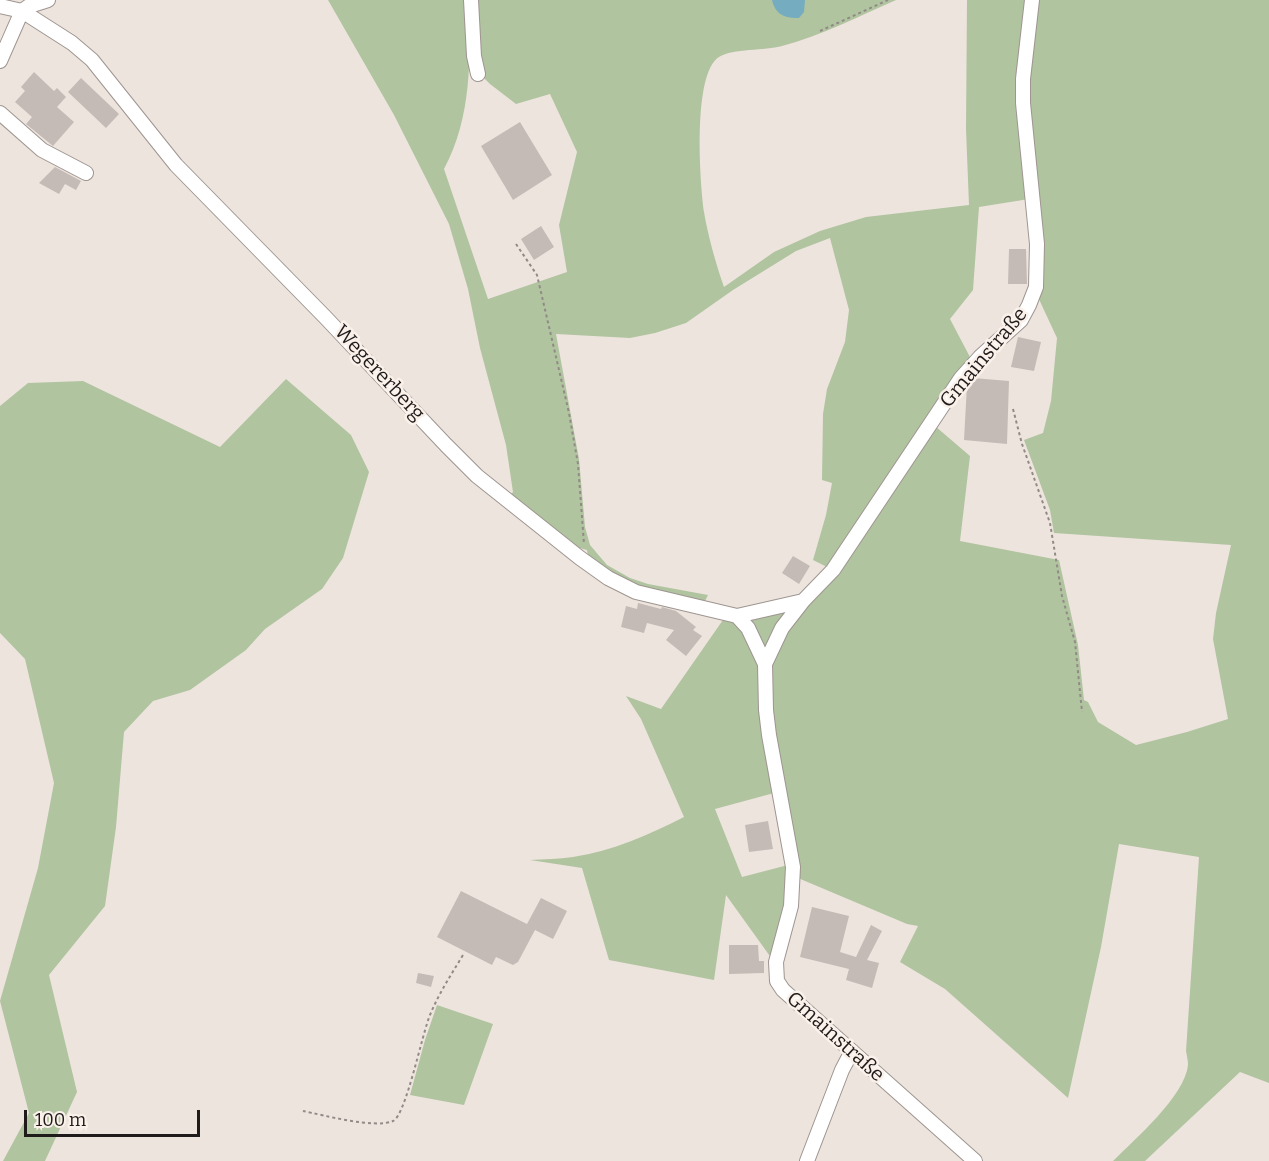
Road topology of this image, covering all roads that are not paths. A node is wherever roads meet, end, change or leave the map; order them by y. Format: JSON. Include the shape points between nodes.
{"nodes":[{"id":1,"x":48,"y":0,"type":"edge"},
{"id":2,"x":471,"y":0,"type":"edge"},
{"id":3,"x":1032,"y":0,"type":"edge"},
{"id":4,"x":0,"y":6,"type":"edge"},
{"id":5,"x":22,"y":11,"type":"junction"},
{"id":6,"x":0,"y":62,"type":"edge"},
{"id":7,"x":478,"y":74,"type":"dead end"},
{"id":8,"x":0,"y":113,"type":"edge"},
{"id":9,"x":86,"y":173,"type":"dead end"},
{"id":10,"x":803,"y":601,"type":"junction"},
{"id":11,"x":737,"y":616,"type":"junction"},
{"id":12,"x":765,"y":664,"type":"junction"},
{"id":13,"x":852,"y":1052,"type":"junction"},
{"id":14,"x":807,"y":1161,"type":"edge"},
{"id":15,"x":975,"y":1161,"type":"edge"}],
"edges":[{"from":1,"to":5,"type":"street"},
{"from":2,"to":7,"type":"street"},
{"from":3,"to":10,"type":"street","name":"Gmainstraße","via":[[1023,103],[1037,244],[1036,287],[1021,320],[961,378],[833,570]]},
{"from":4,"to":5,"type":"street","name":"Wegererberg"},
{"from":5,"to":6,"type":"street"},
{"from":5,"to":11,"type":"street","name":"Wegererberg","via":[[92,60],[176,165],[477,476],[608,578],[636,592]]},
{"from":8,"to":9,"type":"street","via":[[42,150]]},
{"from":10,"to":11,"type":"street","name":"Wegererberg"},
{"from":10,"to":12,"type":"street","name":"Gmainstraße","via":[[782,628]]},
{"from":11,"to":12,"type":"street","name":"Gmainstraße","via":[[748,628]]},
{"from":12,"to":13,"type":"street","name":"Gmainstraße","via":[[769,735],[793,867],[793,896],[776,962],[777,981]]},
{"from":13,"to":14,"type":"street"},
{"from":13,"to":15,"type":"street","name":"Gmainstraße"}]}
